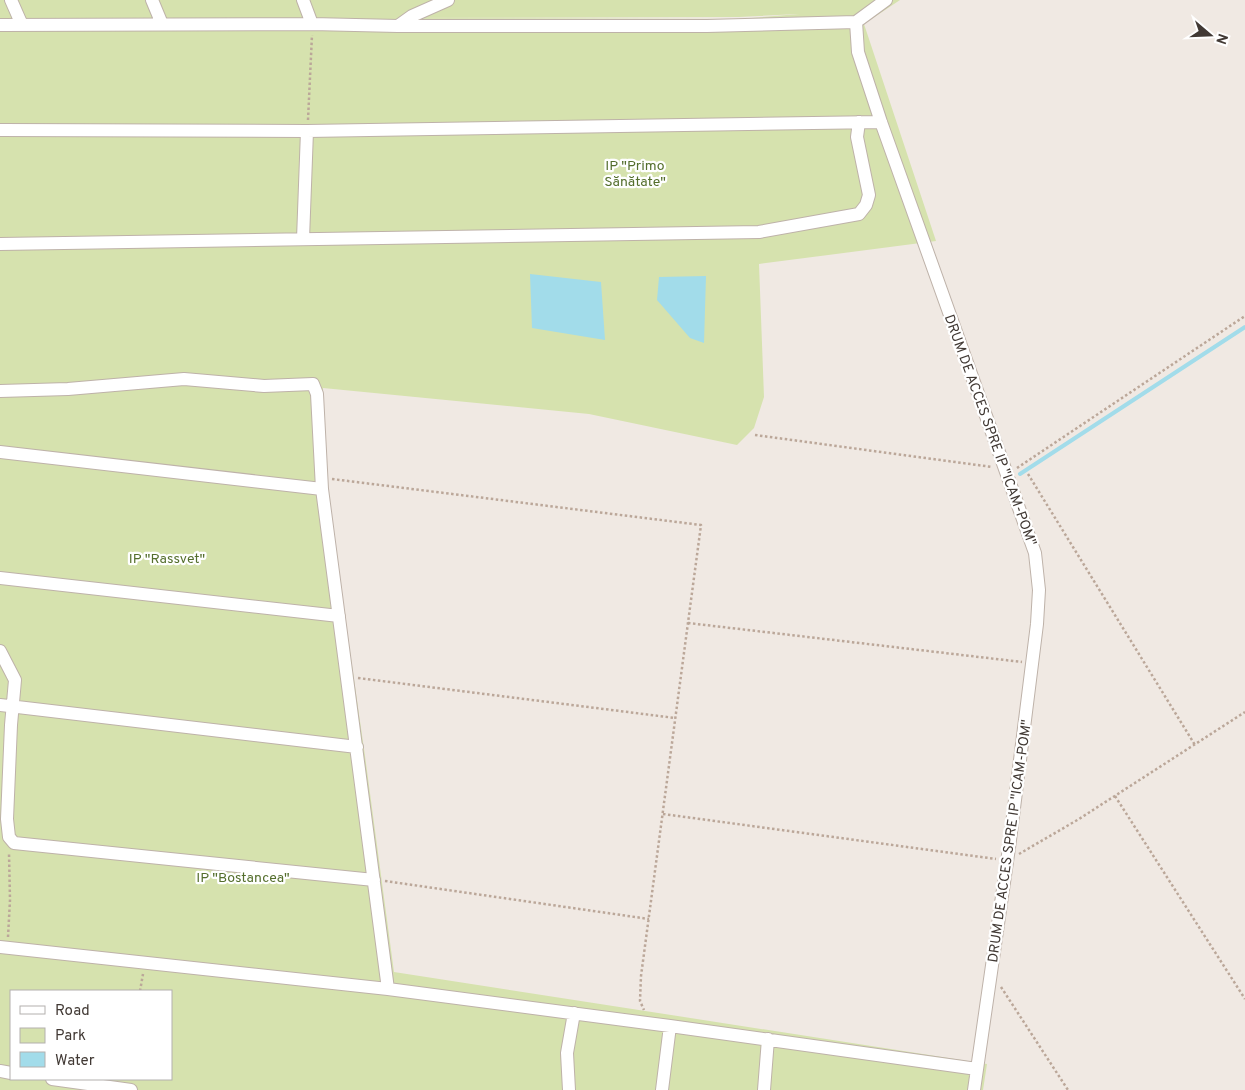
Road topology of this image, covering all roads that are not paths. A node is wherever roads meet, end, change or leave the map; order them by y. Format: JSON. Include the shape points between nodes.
{"nodes":[{"id":1,"x":11,"y":0,"type":"edge"},
{"id":2,"x":152,"y":0,"type":"edge"},
{"id":3,"x":303,"y":0,"type":"edge"},
{"id":4,"x":448,"y":0,"type":"edge"},
{"id":5,"x":886,"y":0,"type":"edge"},
{"id":6,"x":856,"y":22,"type":"junction"},
{"id":7,"x":162,"y":24,"type":"junction"},
{"id":8,"x":312,"y":24,"type":"junction"},
{"id":9,"x":0,"y":25,"type":"edge"},
{"id":10,"x":22,"y":25,"type":"junction"},
{"id":11,"x":398,"y":26,"type":"junction"},
{"id":12,"x":859,"y":122,"type":"junction"},
{"id":13,"x":880,"y":122,"type":"junction"},
{"id":14,"x":0,"y":130,"type":"edge"},
{"id":15,"x":308,"y":131,"type":"junction"},
{"id":16,"x":303,"y":239,"type":"junction"},
{"id":17,"x":0,"y":244,"type":"edge"},
{"id":18,"x":0,"y":391,"type":"edge"},
{"id":19,"x":0,"y":452,"type":"edge"},
{"id":20,"x":322,"y":483,"type":"junction"},
{"id":21,"x":0,"y":578,"type":"edge"},
{"id":22,"x":339,"y":616,"type":"junction"},
{"id":23,"x":0,"y":651,"type":"edge"},
{"id":24,"x":6,"y":706,"type":"edge"},
{"id":25,"x":356,"y":747,"type":"junction"},
{"id":26,"x":374,"y":880,"type":"junction"},
{"id":27,"x":4,"y":948,"type":"edge"},
{"id":28,"x":388,"y":989,"type":"junction"},
{"id":29,"x":574,"y":1013,"type":"junction"},
{"id":30,"x":670,"y":1026,"type":"junction"},
{"id":31,"x":768,"y":1040,"type":"junction"},
{"id":32,"x":977,"y":1069,"type":"junction"},
{"id":33,"x":59,"y":1080,"type":"edge"},
{"id":34,"x":131,"y":1090,"type":"edge"},
{"id":35,"x":569,"y":1090,"type":"edge"},
{"id":36,"x":662,"y":1090,"type":"edge"},
{"id":37,"x":764,"y":1090,"type":"edge"},
{"id":38,"x":974,"y":1090,"type":"edge"}],
"edges":[{"from":1,"to":10,"type":"street"},
{"from":2,"to":7,"type":"street"},
{"from":3,"to":8,"type":"street"},
{"from":4,"to":11,"type":"street"},
{"from":5,"to":6,"type":"street"},
{"from":6,"to":11,"type":"street","via":[[707,26]]},
{"from":6,"to":13,"type":"street","name":"DRUM DE ACCES SPRE IP \"ICAM-POM\"","via":[[858,52]]},
{"from":7,"to":8,"type":"street"},
{"from":7,"to":10,"type":"street"},
{"from":8,"to":11,"type":"street"},
{"from":9,"to":10,"type":"street"},
{"from":12,"to":13,"type":"street"},
{"from":12,"to":15,"type":"street"},
{"from":12,"to":16,"type":"street","via":[[857,137],[869,195],[859,214],[759,232]]},
{"from":13,"to":32,"type":"street","name":"DRUM DE ACCES SPRE IP \"ICAM-POM\"","via":[[1035,553],[1039,590],[1038,624],[1008,860]]},
{"from":14,"to":15,"type":"street"},
{"from":15,"to":16,"type":"street"},
{"from":16,"to":17,"type":"street"},
{"from":18,"to":20,"type":"street","via":[[184,379],[264,386],[313,384],[317,394]]},
{"from":19,"to":20,"type":"street"},
{"from":20,"to":22,"type":"street"},
{"from":21,"to":22,"type":"street"},
{"from":22,"to":25,"type":"street"},
{"from":23,"to":24,"type":"street","via":[[15,680]]},
{"from":24,"to":25,"type":"street"},
{"from":24,"to":26,"type":"street","via":[[7,819],[12,840]]},
{"from":25,"to":26,"type":"street"},
{"from":26,"to":28,"type":"street"},
{"from":27,"to":28,"type":"street"},
{"from":28,"to":29,"type":"street"},
{"from":29,"to":30,"type":"street"},
{"from":29,"to":35,"type":"street","via":[[567,1053]]},
{"from":30,"to":31,"type":"street"},
{"from":30,"to":36,"type":"street"},
{"from":31,"to":32,"type":"street"},
{"from":31,"to":37,"type":"street"},
{"from":32,"to":38,"type":"street","name":"DRUM DE ACCES SPRE IP \"ICAM-POM\""},
{"from":33,"to":34,"type":"street"}]}
